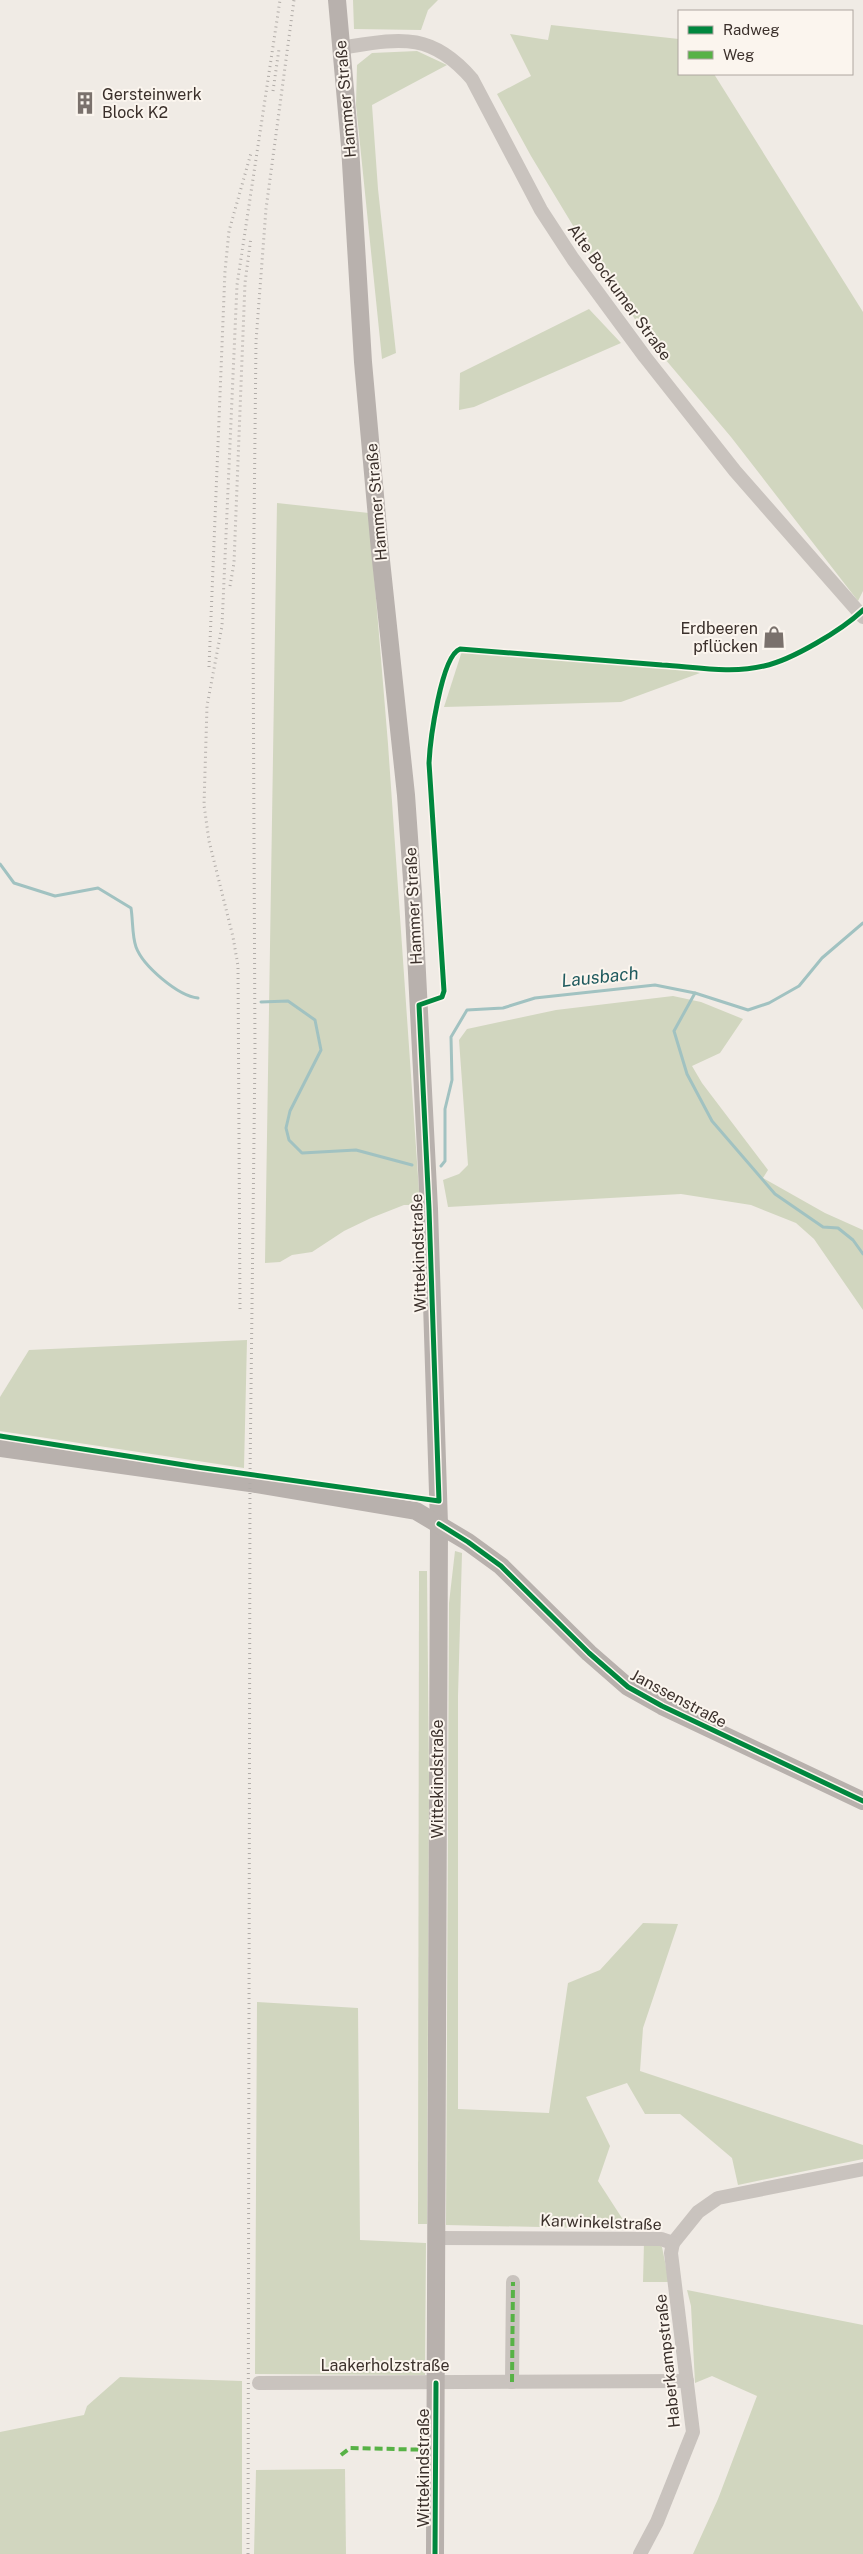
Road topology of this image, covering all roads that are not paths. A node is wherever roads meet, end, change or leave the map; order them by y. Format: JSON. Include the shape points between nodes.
{"nodes":[{"id":1,"x":337,"y":0,"type":"edge"},
{"id":2,"x":340,"y":48,"type":"junction"},
{"id":3,"x":862,"y":613,"type":"edge"},
{"id":4,"x":419,"y":1004,"type":"joint"},
{"id":5,"x":0,"y":1448,"type":"edge"},
{"id":6,"x":439,"y":1524,"type":"junction"},
{"id":7,"x":863,"y":1801,"type":"edge"},
{"id":8,"x":863,"y":2170,"type":"edge"},
{"id":9,"x":436,"y":2238,"type":"junction"},
{"id":10,"x":673,"y":2243,"type":"junction"},
{"id":11,"x":513,"y":2282,"type":"dead end"},
{"id":12,"x":687,"y":2381,"type":"junction"},
{"id":13,"x":512,"y":2382,"type":"junction"},
{"id":14,"x":259,"y":2383,"type":"dead end"},
{"id":15,"x":436,"y":2383,"type":"junction"},
{"id":16,"x":435,"y":2554,"type":"edge"},
{"id":17,"x":640,"y":2554,"type":"edge"}],
"edges":[{"from":1,"to":2,"type":"main road","name":"Hammer Straße"},
{"from":2,"to":3,"type":"street","name":"Alte Bockumer Straße","via":[[372,43],[424,42],[460,64],[472,78],[541,210],[645,358],[735,471]]},
{"from":2,"to":4,"type":"main road","name":"Hammer Straße","via":[[379,542],[406,795]]},
{"from":4,"to":6,"type":"main road","name":"Wittekindstraße"},
{"from":5,"to":6,"type":"main road","name":"Janssenstraße","via":[[398,1507]]},
{"from":6,"to":7,"type":"main road","name":"Janssenstraße","via":[[501,1566],[613,1675],[634,1691]]},
{"from":6,"to":9,"type":"main road","name":"Wittekindstraße"},
{"from":8,"to":10,"type":"street","name":"Karwinkelstraße","via":[[718,2198],[698,2212]]},
{"from":9,"to":10,"type":"street","name":"Karwinkelstraße","via":[[661,2239]]},
{"from":9,"to":15,"type":"main road","name":"Wittekindstraße"},
{"from":10,"to":12,"type":"street","name":"Haberkampstraße"},
{"from":11,"to":13,"type":"street"},
{"from":12,"to":13,"type":"street","name":"Laakerholzstraße"},
{"from":12,"to":17,"type":"street","name":"Haberkampstraße","via":[[693,2432]]},
{"from":13,"to":15,"type":"street","name":"Laakerholzstraße"},
{"from":14,"to":15,"type":"street","name":"Laakerholzstraße"},
{"from":15,"to":16,"type":"main road","name":"Wittekindstraße"}]}
